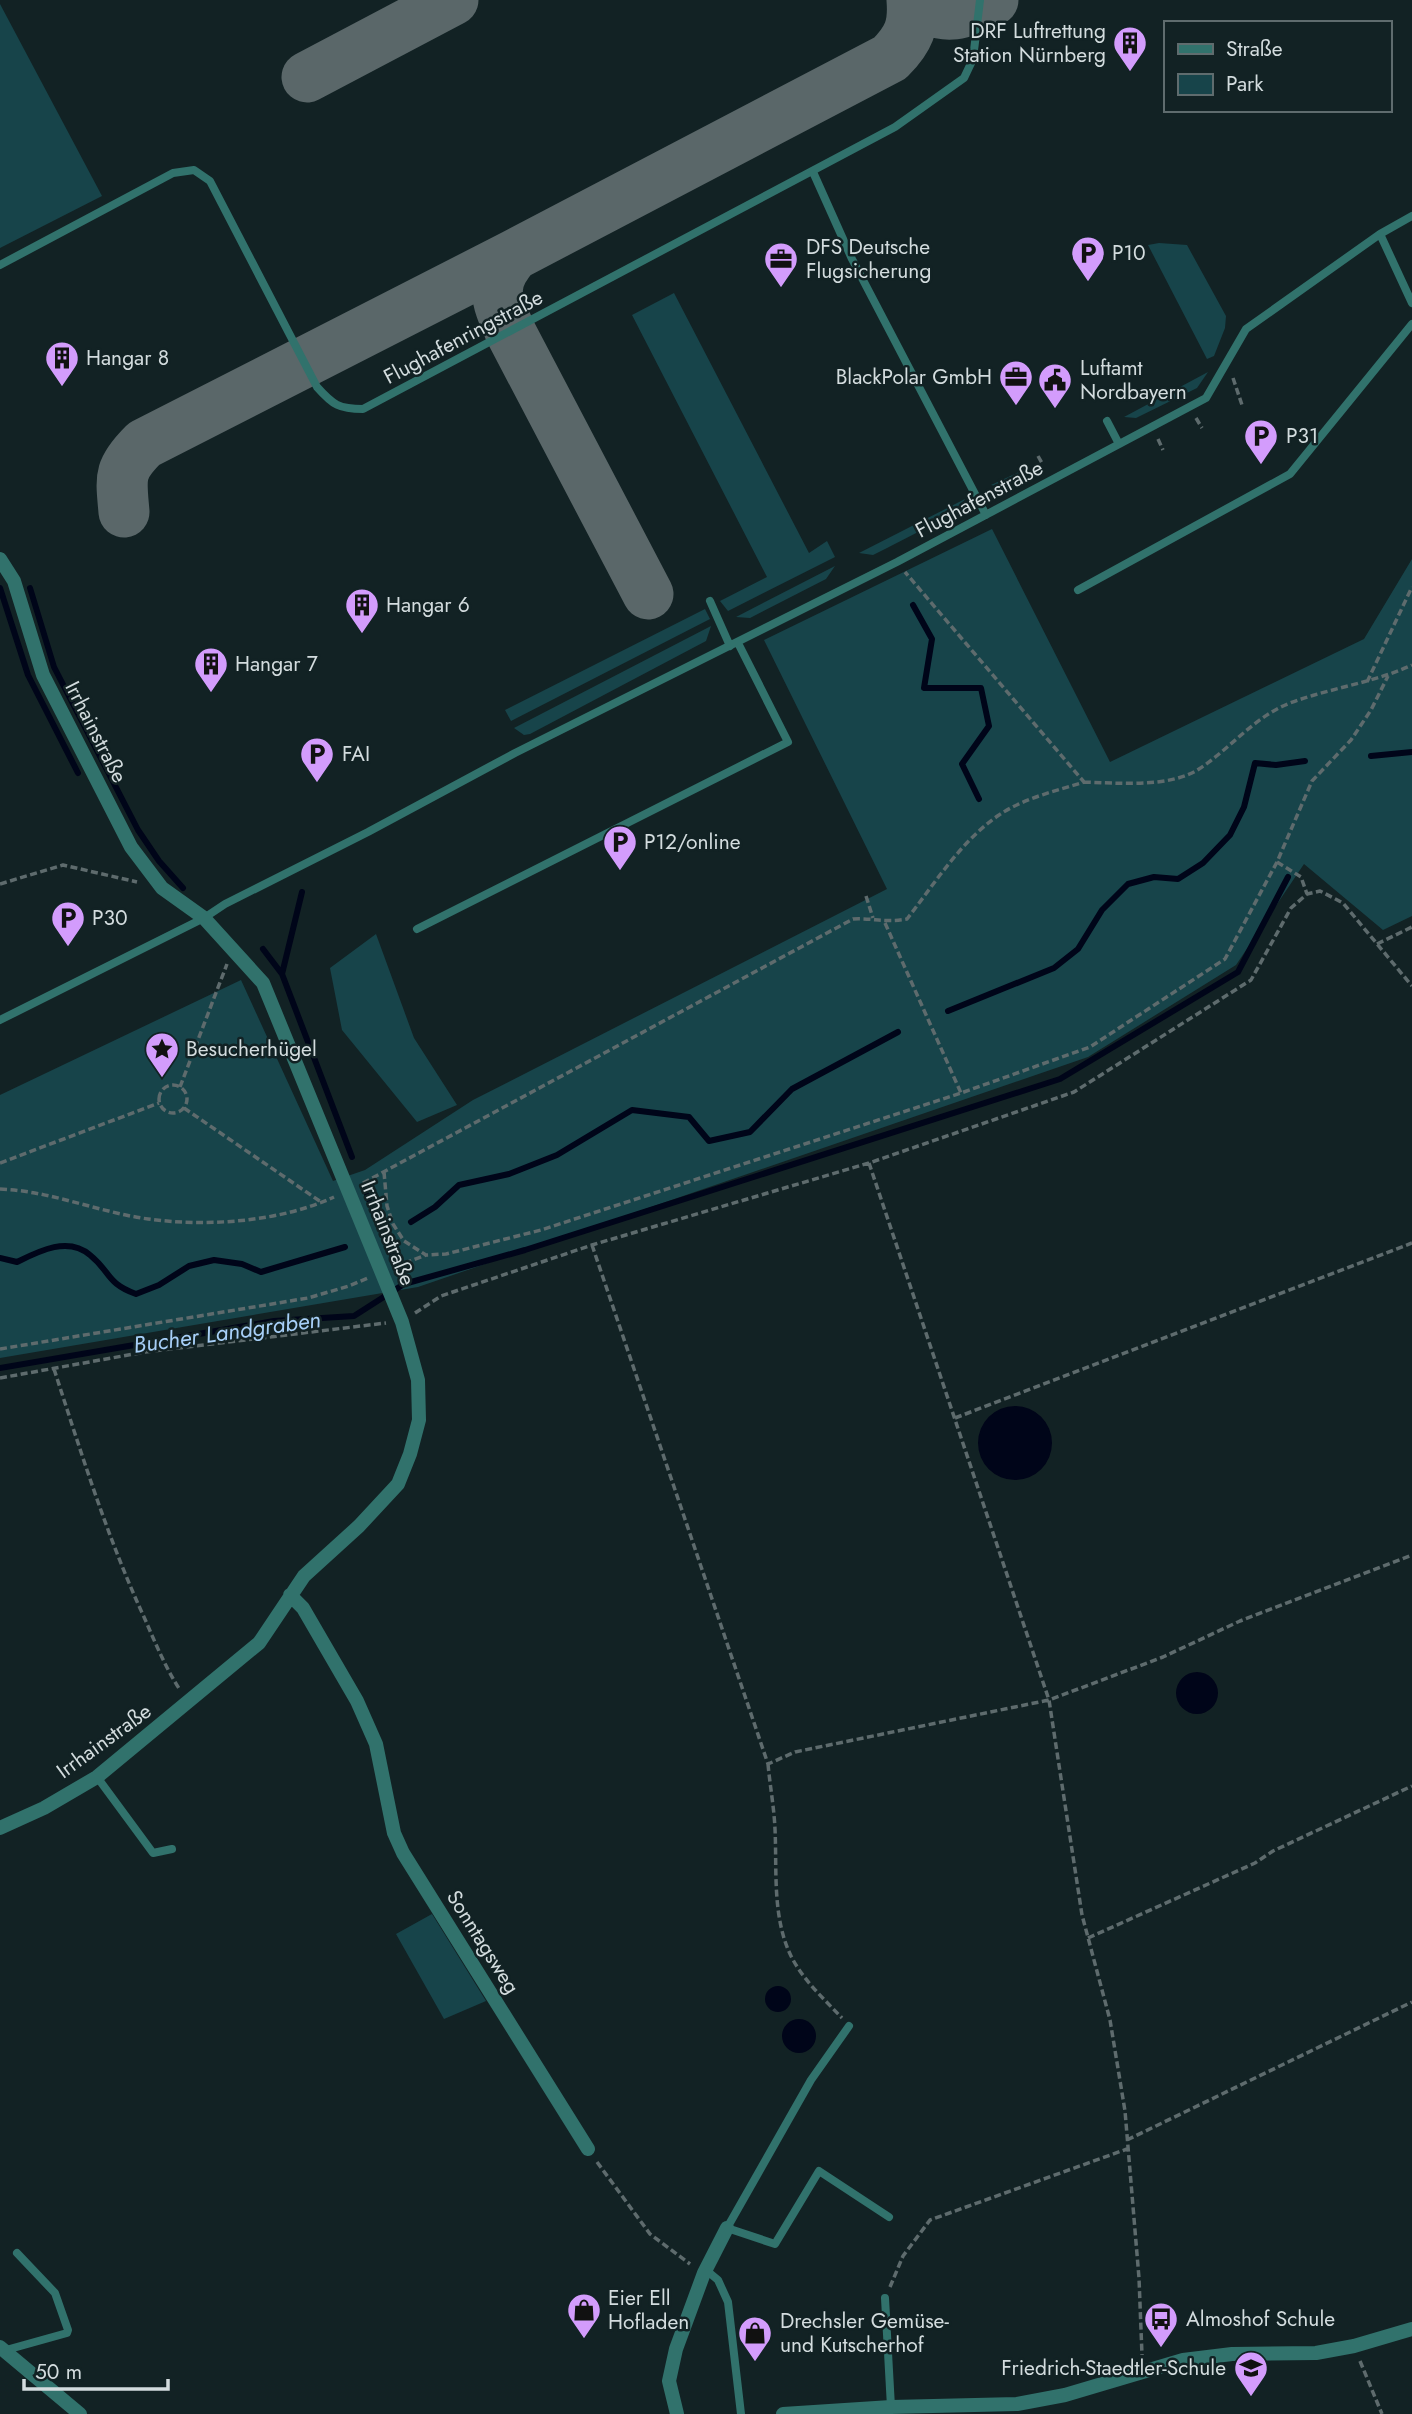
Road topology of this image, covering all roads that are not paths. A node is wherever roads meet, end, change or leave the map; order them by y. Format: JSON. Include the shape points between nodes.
{"nodes":[{"id":1,"x":980,"y":0,"type":"edge"},
{"id":2,"x":813,"y":172,"type":"junction"},
{"id":3,"x":1412,"y":216,"type":"edge"},
{"id":4,"x":1380,"y":234,"type":"junction"},
{"id":5,"x":0,"y":264,"type":"edge"},
{"id":6,"x":1412,"y":303,"type":"edge"},
{"id":7,"x":1412,"y":324,"type":"edge"},
{"id":8,"x":1107,"y":421,"type":"dead end"},
{"id":9,"x":1119,"y":444,"type":"junction"},
{"id":10,"x":986,"y":515,"type":"junction"},
{"id":11,"x":0,"y":559,"type":"edge"},
{"id":12,"x":1078,"y":590,"type":"dead end"},
{"id":13,"x":710,"y":601,"type":"dead end"},
{"id":14,"x":734,"y":644,"type":"junction"},
{"id":15,"x":204,"y":918,"type":"junction"},
{"id":16,"x":417,"y":929,"type":"dead end"},
{"id":17,"x":0,"y":1020,"type":"edge"},
{"id":18,"x":290,"y":1595,"type":"junction"},
{"id":19,"x":97,"y":1777,"type":"junction"},
{"id":20,"x":0,"y":1828,"type":"edge"},
{"id":21,"x":172,"y":1849,"type":"dead end"},
{"id":22,"x":849,"y":2026,"type":"road end"},
{"id":23,"x":588,"y":2149,"type":"road end"},
{"id":24,"x":889,"y":2217,"type":"dead end"},
{"id":25,"x":727,"y":2228,"type":"junction"},
{"id":26,"x":17,"y":2253,"type":"dead end"},
{"id":27,"x":705,"y":2271,"type":"junction"},
{"id":28,"x":885,"y":2298,"type":"road end"},
{"id":29,"x":1412,"y":2329,"type":"edge"},
{"id":30,"x":3,"y":2349,"type":"edge"},
{"id":31,"x":891,"y":2407,"type":"junction"},
{"id":32,"x":80,"y":2414,"type":"edge"},
{"id":33,"x":677,"y":2414,"type":"edge"},
{"id":34,"x":741,"y":2414,"type":"edge"},
{"id":35,"x":783,"y":2414,"type":"edge"}],
"edges":[{"from":1,"to":2,"type":"lane","name":"Flughafenringstraße","via":[[972,59],[964,78],[895,127]]},
{"from":2,"to":5,"type":"lane","name":"Flughafenringstraße","via":[[363,409],[343,409],[317,387],[210,181],[194,170],[173,173]]},
{"from":2,"to":10,"type":"lane","via":[[852,259]]},
{"from":3,"to":4,"type":"lane","name":"Flughafenstraße"},
{"from":4,"to":6,"type":"lane"},
{"from":4,"to":9,"type":"lane","name":"Flughafenstraße","via":[[1245,328],[1206,398]]},
{"from":7,"to":12,"type":"lane","via":[[1290,474]]},
{"from":8,"to":9,"type":"lane"},
{"from":9,"to":10,"type":"lane","name":"Flughafenstraße"},
{"from":10,"to":14,"type":"lane","name":"Flughafenstraße"},
{"from":11,"to":15,"type":"street","name":"Irrhainstraße","via":[[14,582],[43,675],[131,847],[162,888]]},
{"from":13,"to":14,"type":"lane"},
{"from":14,"to":15,"type":"lane","name":"Flughafenstraße","via":[[515,753]]},
{"from":14,"to":16,"type":"lane","via":[[788,742]]},
{"from":15,"to":17,"type":"lane","name":"Flughafenstraße"},
{"from":15,"to":18,"type":"street","name":"Irrhainstraße","via":[[263,983],[399,1315],[418,1380],[419,1420],[398,1484]]},
{"from":18,"to":19,"type":"street","name":"Irrhainstraße","via":[[259,1643]]},
{"from":18,"to":23,"type":"street","name":"Sonntagsweg","via":[[303,1608],[357,1701],[376,1744],[394,1833],[404,1853]]},
{"from":19,"to":20,"type":"street","name":"Irrhainstraße"},
{"from":19,"to":21,"type":"lane","via":[[153,1853]]},
{"from":22,"to":25,"type":"lane","via":[[811,2081]]},
{"from":24,"to":25,"type":"lane","via":[[818,2171],[775,2244]]},
{"from":25,"to":27,"type":"street"},
{"from":26,"to":30,"type":"lane","via":[[55,2293],[68,2330]]},
{"from":27,"to":33,"type":"street","via":[[676,2349],[670,2381]]},
{"from":27,"to":34,"type":"lane","via":[[718,2280],[728,2302]]},
{"from":28,"to":31,"type":"lane"},
{"from":29,"to":31,"type":"street","via":[[1316,2353],[1204,2356],[1017,2404]]},
{"from":30,"to":32,"type":"street"},
{"from":31,"to":35,"type":"street"}]}
